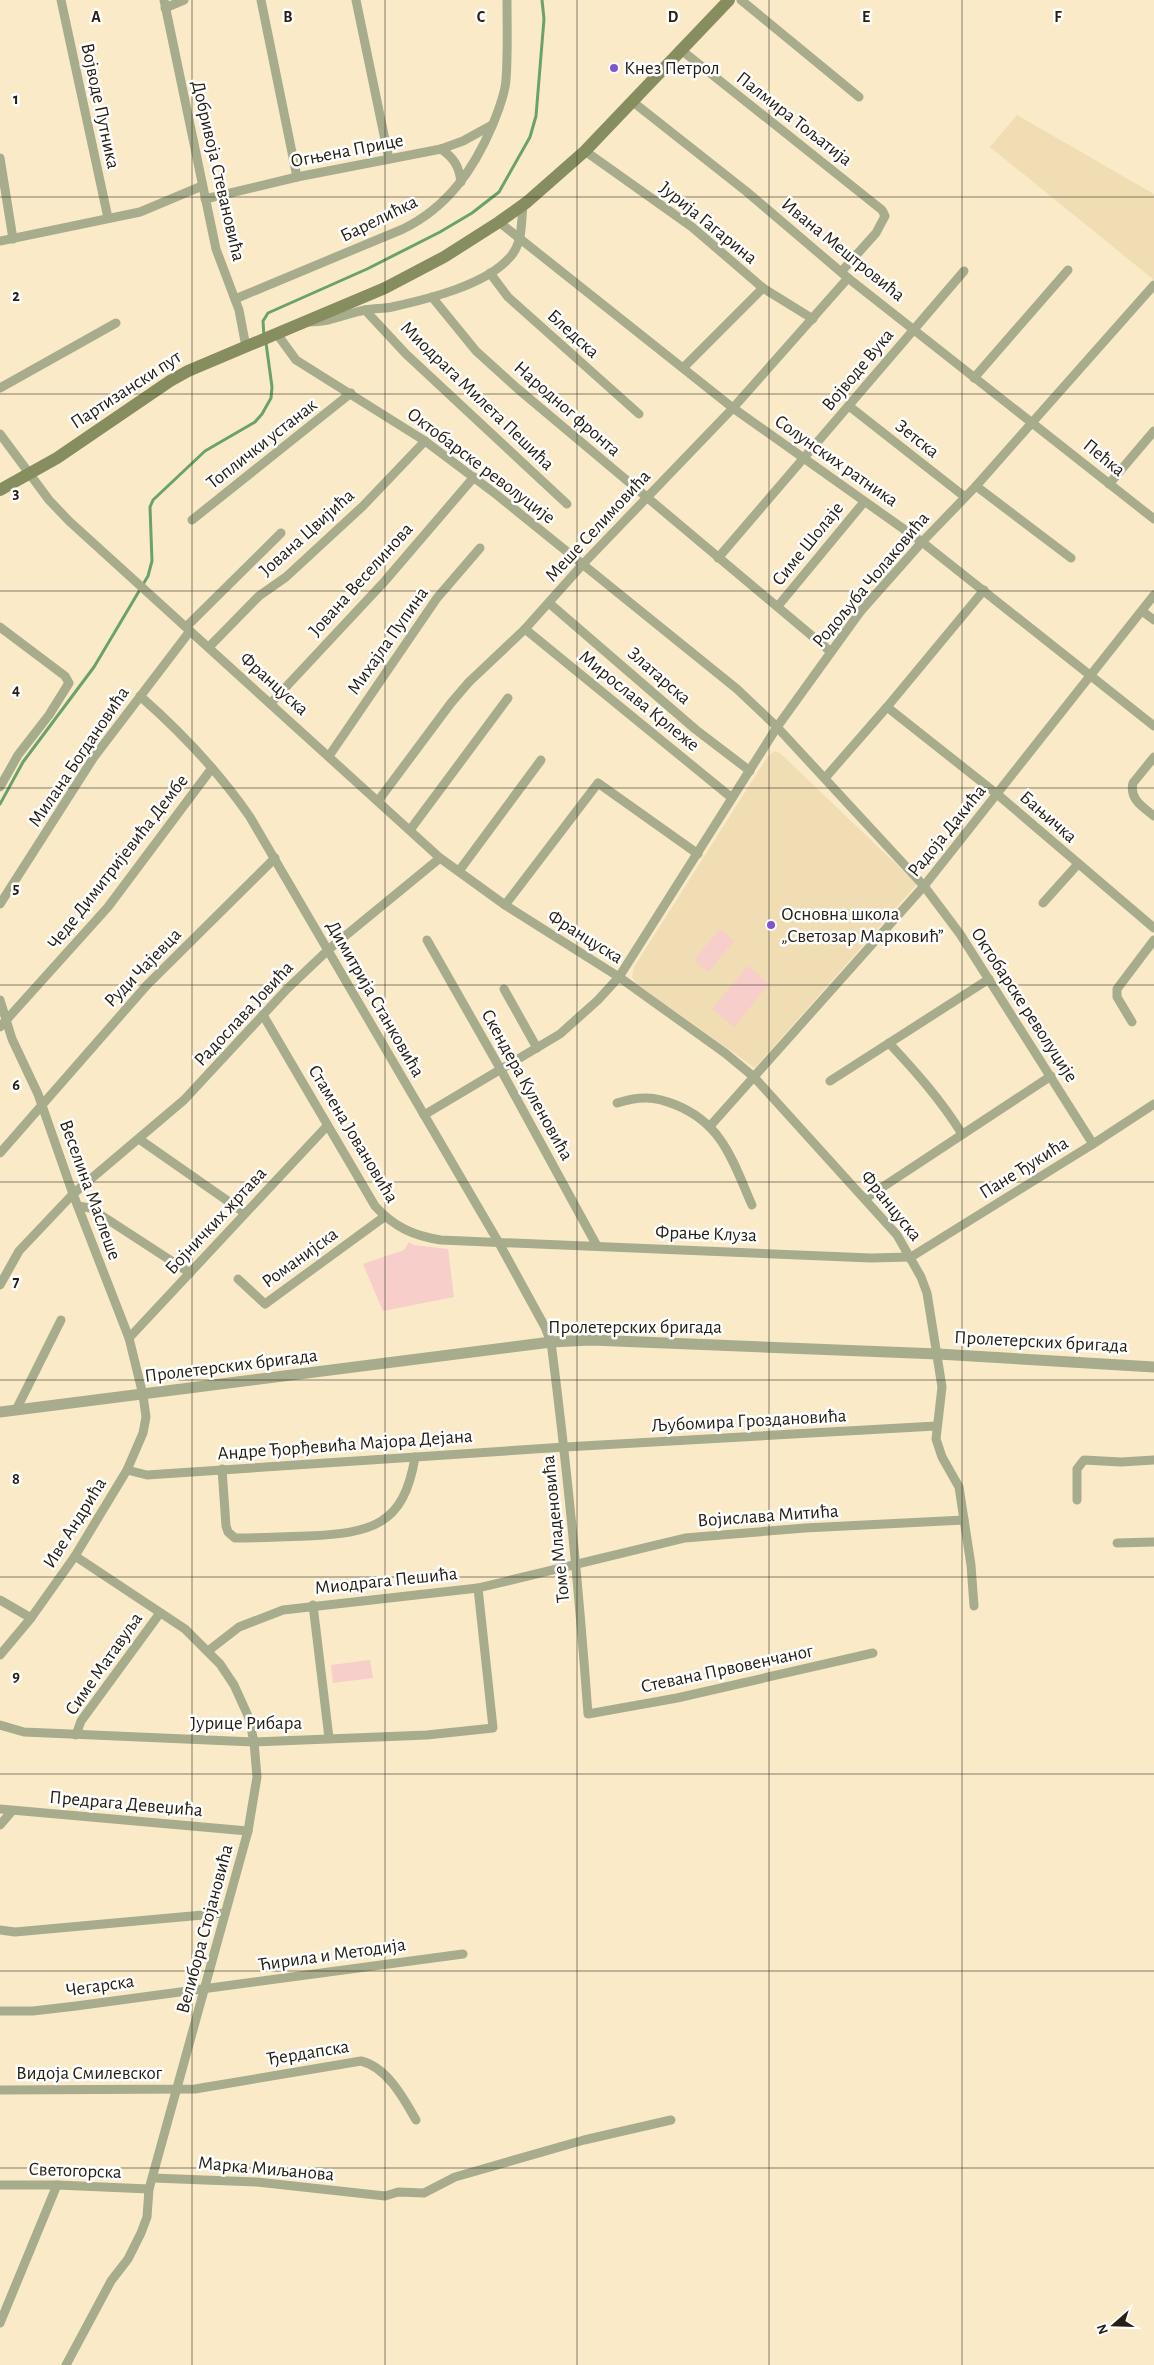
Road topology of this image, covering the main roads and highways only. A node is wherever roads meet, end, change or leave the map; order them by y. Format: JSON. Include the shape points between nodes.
{"nodes":[{"id":1,"x":729,"y":0,"type":"edge"},
{"id":2,"x":0,"y":490,"type":"edge"}],
"edges":[{"from":1,"to":2,"type":"main road","name":"Партизански пут","via":[[585,151],[499,222],[408,277],[170,381],[57,458]]}]}
